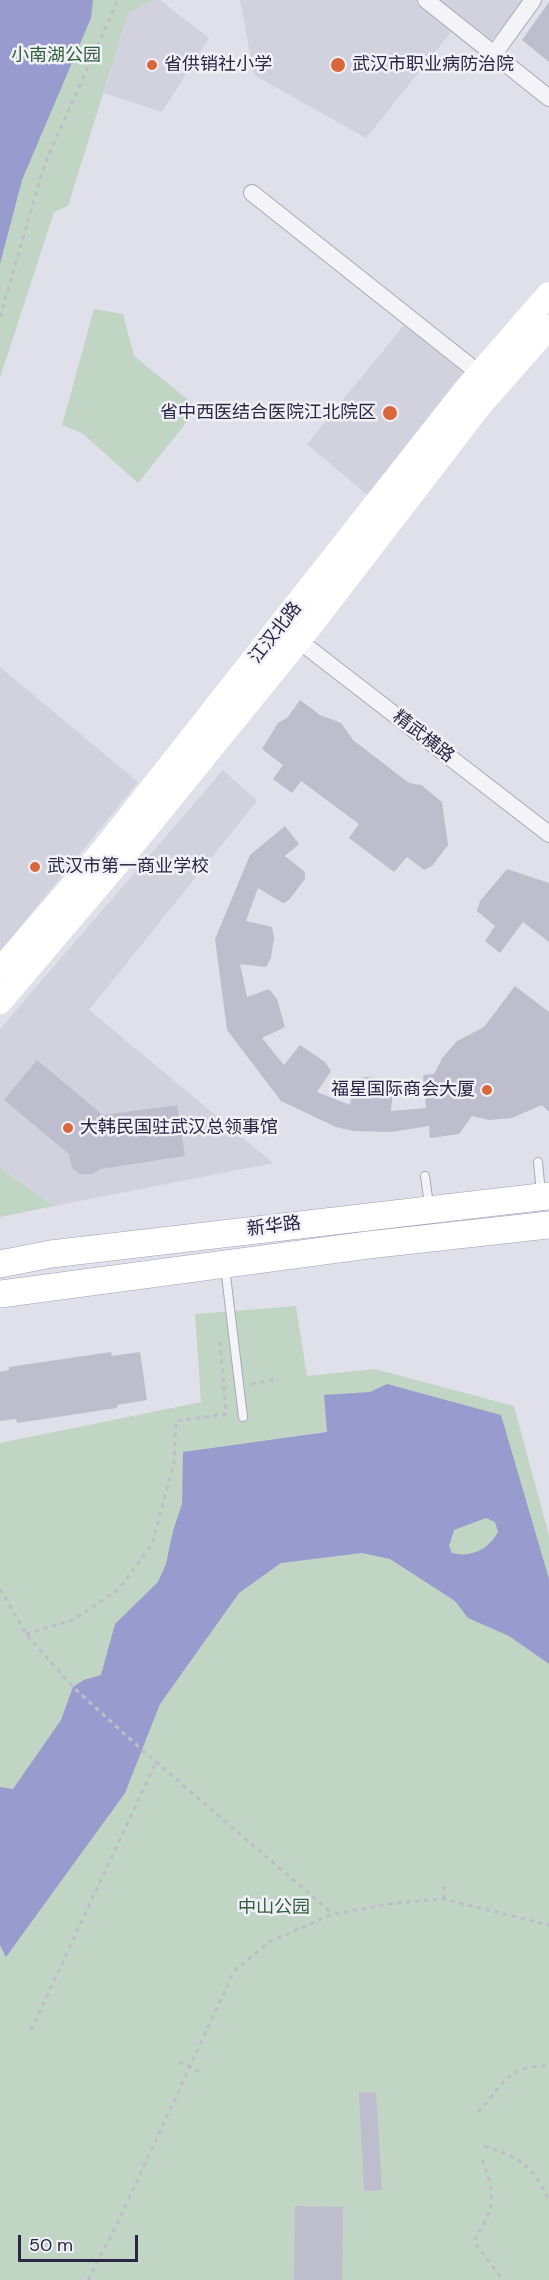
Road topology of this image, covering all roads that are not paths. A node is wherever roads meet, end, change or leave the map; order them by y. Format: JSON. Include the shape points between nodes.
{"nodes":[{"id":1,"x":426,"y":0,"type":"edge"},
{"id":2,"x":533,"y":0,"type":"edge"},
{"id":3,"x":494,"y":54,"type":"junction"},
{"id":4,"x":549,"y":98,"type":"edge"},
{"id":5,"x":252,"y":193,"type":"dead end"},
{"id":6,"x":549,"y":294,"type":"edge"},
{"id":7,"x":549,"y":327,"type":"edge"},
{"id":8,"x":480,"y":374,"type":"junction"},
{"id":9,"x":298,"y":640,"type":"junction"},
{"id":10,"x":549,"y":834,"type":"edge"},
{"id":11,"x":0,"y":970,"type":"edge"},
{"id":12,"x":0,"y":1002,"type":"edge"},
{"id":13,"x":538,"y":1162,"type":"dead end"},
{"id":14,"x":425,"y":1176,"type":"dead end"},
{"id":15,"x":545,"y":1196,"type":"edge"},
{"id":16,"x":429,"y":1209,"type":"junction"},
{"id":17,"x":549,"y":1225,"type":"edge"},
{"id":18,"x":225,"y":1263,"type":"junction"},
{"id":19,"x":0,"y":1264,"type":"edge"},
{"id":20,"x":0,"y":1294,"type":"edge"},
{"id":21,"x":243,"y":1417,"type":"dead end"}],
"edges":[{"from":1,"to":3,"type":"street"},
{"from":2,"to":3,"type":"street"},
{"from":3,"to":4,"type":"street"},
{"from":5,"to":8,"type":"street"},
{"from":6,"to":8,"type":"main road","name":"江汉北路"},
{"from":7,"to":9,"type":"main road","name":"江汉北路","via":[[482,403]]},
{"from":8,"to":11,"type":"main road","name":"江汉北路","via":[[104,849]]},
{"from":9,"to":10,"type":"street","name":"精武横路"},
{"from":9,"to":12,"type":"main road","name":"江汉北路"},
{"from":13,"to":15,"type":"lane"},
{"from":14,"to":16,"type":"lane"},
{"from":15,"to":16,"type":"main road","name":"新华路"},
{"from":16,"to":19,"type":"main road","name":"新华路","via":[[51,1254]]},
{"from":17,"to":18,"type":"main road","name":"新华路"},
{"from":18,"to":20,"type":"main road","name":"新华路"},
{"from":18,"to":21,"type":"lane"}]}
